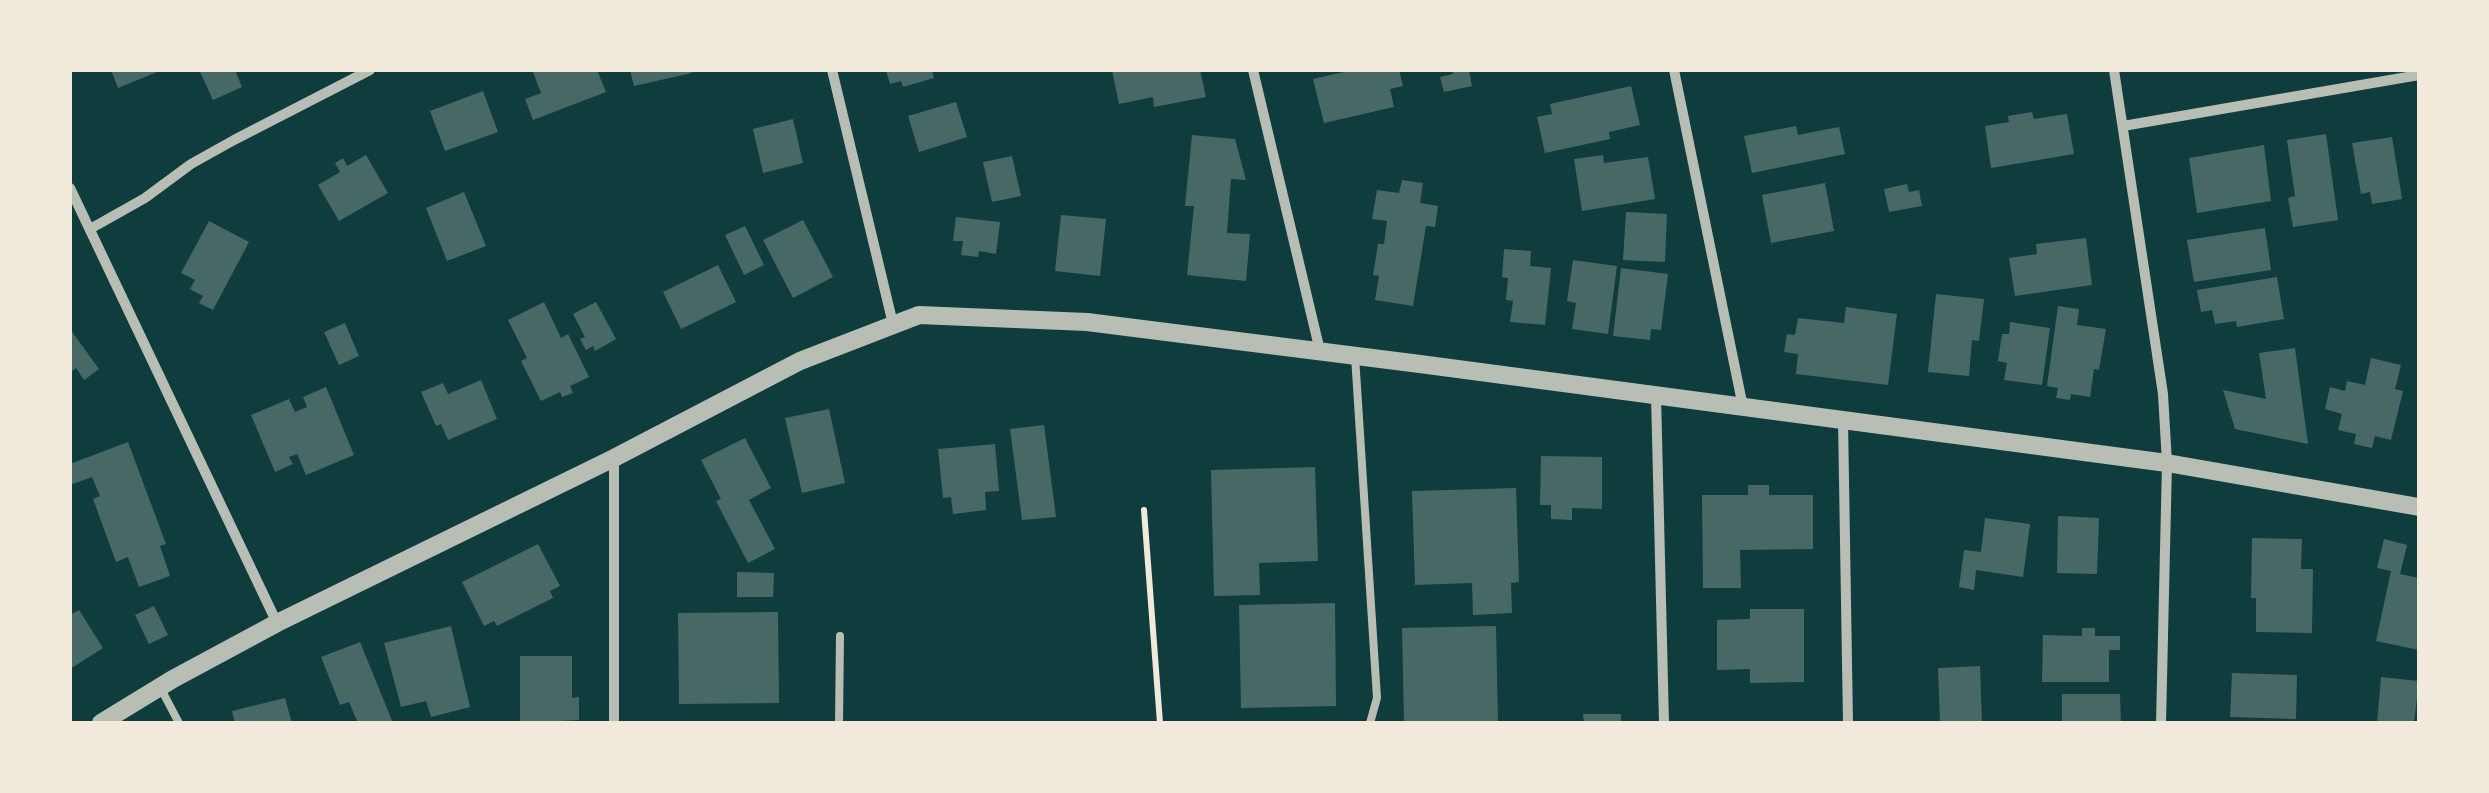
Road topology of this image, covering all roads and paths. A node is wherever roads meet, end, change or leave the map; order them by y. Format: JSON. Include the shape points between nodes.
{"nodes":[{"id":1,"x":370,"y":70,"type":"edge"},
{"id":2,"x":832,"y":70,"type":"edge"},
{"id":3,"x":1252,"y":70,"type":"edge"},
{"id":4,"x":1674,"y":70,"type":"edge"},
{"id":5,"x":2114,"y":70,"type":"edge"},
{"id":6,"x":2419,"y":75,"type":"edge"},
{"id":7,"x":2123,"y":126,"type":"junction"},
{"id":8,"x":70,"y":188,"type":"edge"},
{"id":9,"x":90,"y":228,"type":"junction"},
{"id":10,"x":893,"y":324,"type":"junction"},
{"id":11,"x":1320,"y":351,"type":"junction"},
{"id":12,"x":1355,"y":356,"type":"junction"},
{"id":13,"x":1656,"y":395,"type":"junction"},
{"id":14,"x":1743,"y":406,"type":"junction"},
{"id":15,"x":1844,"y":420,"type":"junction"},
{"id":16,"x":614,"y":458,"type":"junction"},
{"id":17,"x":2166,"y":463,"type":"junction"},
{"id":18,"x":2419,"y":508,"type":"edge"},
{"id":19,"x":1144,"y":510,"type":"dead end"},
{"id":20,"x":278,"y":622,"type":"junction"},
{"id":21,"x":840,"y":636,"type":"dead end"},
{"id":22,"x":160,"y":686,"type":"junction"},
{"id":23,"x":101,"y":723,"type":"edge"},
{"id":24,"x":179,"y":723,"type":"edge"},
{"id":25,"x":614,"y":723,"type":"edge"},
{"id":26,"x":839,"y":723,"type":"edge"},
{"id":27,"x":1160,"y":723,"type":"edge"},
{"id":28,"x":1370,"y":723,"type":"edge"},
{"id":29,"x":1664,"y":723,"type":"edge"},
{"id":30,"x":1848,"y":723,"type":"edge"},
{"id":31,"x":2161,"y":723,"type":"edge"}],
"edges":[{"from":1,"to":9,"type":"street","via":[[191,164]]},
{"from":2,"to":10,"type":"street"},
{"from":3,"to":11,"type":"street"},
{"from":4,"to":14,"type":"street"},
{"from":5,"to":7,"type":"street"},
{"from":6,"to":7,"type":"street"},
{"from":7,"to":17,"type":"street","via":[[2157,344]]},
{"from":8,"to":9,"type":"street"},
{"from":9,"to":20,"type":"street"},
{"from":10,"to":11,"type":"street","via":[[919,315],[1087,322]]},
{"from":10,"to":16,"type":"street","via":[[800,361]]},
{"from":11,"to":12,"type":"street"},
{"from":12,"to":13,"type":"street"},
{"from":12,"to":28,"type":"lane","via":[[1377,698]]},
{"from":13,"to":14,"type":"street"},
{"from":13,"to":29,"type":"street"},
{"from":14,"to":15,"type":"street"},
{"from":15,"to":17,"type":"street"},
{"from":15,"to":30,"type":"street"},
{"from":16,"to":20,"type":"street"},
{"from":16,"to":25,"type":"street"},
{"from":17,"to":18,"type":"street"},
{"from":17,"to":31,"type":"street"},
{"from":19,"to":27,"type":"path"},
{"from":20,"to":22,"type":"street"},
{"from":21,"to":26,"type":"lane"},
{"from":22,"to":23,"type":"street"},
{"from":22,"to":24,"type":"lane"}]}
